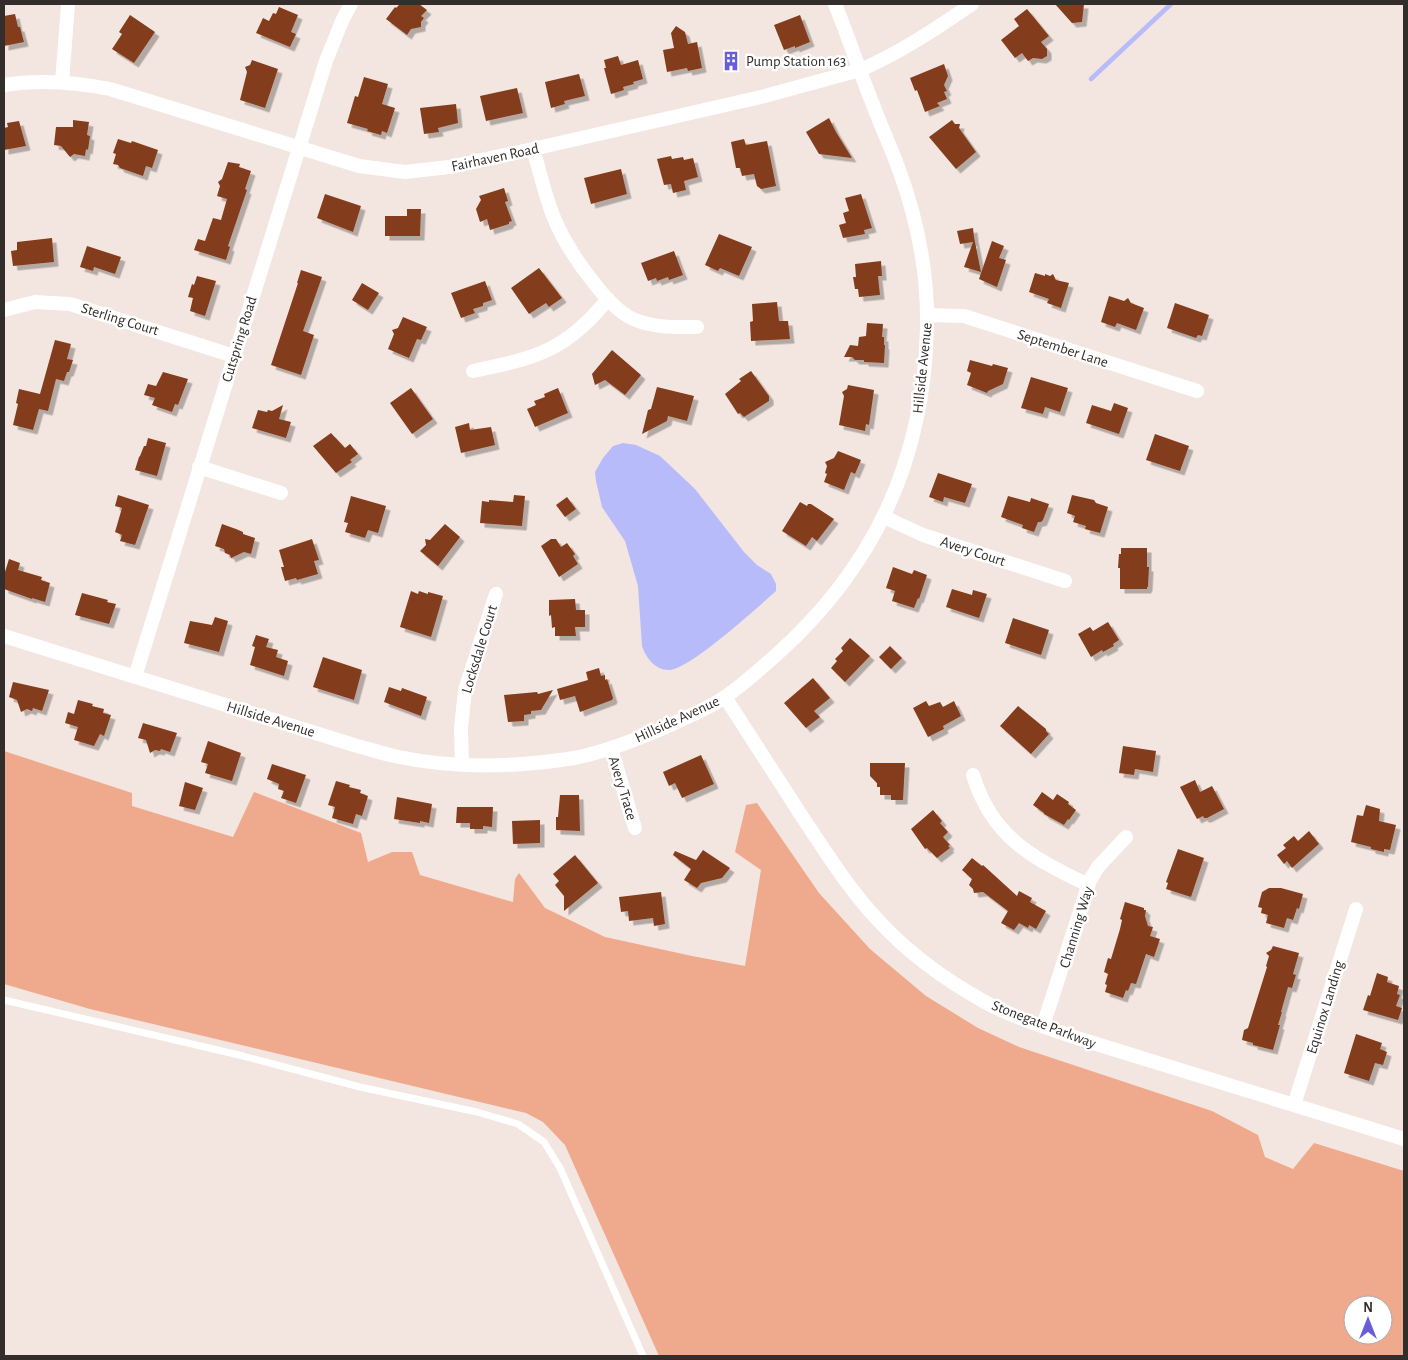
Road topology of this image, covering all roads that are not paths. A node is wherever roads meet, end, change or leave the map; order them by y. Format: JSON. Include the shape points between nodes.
{"nodes":[{"id":1,"x":351,"y":4,"type":"edge"},
{"id":2,"x":835,"y":4,"type":"edge"},
{"id":3,"x":972,"y":4,"type":"edge"},
{"id":4,"x":68,"y":5,"type":"dead end"},
{"id":5,"x":860,"y":70,"type":"junction"},
{"id":6,"x":62,"y":82,"type":"junction"},
{"id":7,"x":4,"y":85,"type":"edge"},
{"id":8,"x":299,"y":148,"type":"junction"},
{"id":9,"x":533,"y":149,"type":"junction"},
{"id":10,"x":608,"y":299,"type":"junction"},
{"id":11,"x":4,"y":310,"type":"edge"},
{"id":12,"x":927,"y":315,"type":"junction"},
{"id":13,"x":697,"y":327,"type":"dead end"},
{"id":14,"x":234,"y":356,"type":"junction"},
{"id":15,"x":473,"y":371,"type":"dead end"},
{"id":16,"x":1197,"y":391,"type":"dead end"},
{"id":17,"x":200,"y":467,"type":"junction"},
{"id":18,"x":281,"y":493,"type":"dead end"},
{"id":19,"x":884,"y":517,"type":"junction"},
{"id":20,"x":1064,"y":580,"type":"dead end"},
{"id":21,"x":496,"y":594,"type":"dead end"},
{"id":22,"x":4,"y":636,"type":"edge"},
{"id":23,"x":135,"y":677,"type":"junction"},
{"id":24,"x":725,"y":697,"type":"junction"},
{"id":25,"x":611,"y":748,"type":"junction"},
{"id":26,"x":462,"y":764,"type":"junction"},
{"id":27,"x":973,"y":775,"type":"dead end"},
{"id":28,"x":635,"y":828,"type":"dead end"},
{"id":29,"x":1126,"y":837,"type":"dead end"},
{"id":30,"x":1088,"y":885,"type":"junction"},
{"id":31,"x":1356,"y":909,"type":"dead end"},
{"id":32,"x":4,"y":1000,"type":"edge"},
{"id":33,"x":1043,"y":1026,"type":"junction"},
{"id":34,"x":1294,"y":1105,"type":"junction"},
{"id":35,"x":1404,"y":1139,"type":"edge"},
{"id":36,"x":643,"y":1356,"type":"edge"}],
"edges":[{"from":1,"to":8,"type":"street","name":"Cutspring Road","via":[[326,61]]},
{"from":2,"to":5,"type":"street","name":"Hillside Avenue"},
{"from":3,"to":5,"type":"street","name":"Fairhaven Road"},
{"from":4,"to":6,"type":"street"},
{"from":5,"to":9,"type":"street","name":"Fairhaven Road","via":[[761,97]]},
{"from":5,"to":12,"type":"street","name":"Hillside Avenue","via":[[910,203],[919,241]]},
{"from":6,"to":7,"type":"street","name":"Fairhaven Road"},
{"from":6,"to":8,"type":"street","name":"Fairhaven Road","via":[[110,89]]},
{"from":8,"to":9,"type":"street","name":"Fairhaven Road","via":[[369,169],[404,172],[450,167]]},
{"from":8,"to":14,"type":"street","name":"Cutspring Road"},
{"from":9,"to":10,"type":"street","via":[[561,234],[579,265]]},
{"from":10,"to":13,"type":"street","via":[[640,322],[655,326]]},
{"from":10,"to":15,"type":"street","via":[[587,323],[554,348],[521,361]]},
{"from":11,"to":14,"type":"street","name":"Sterling Court","via":[[35,302],[70,304]]},
{"from":12,"to":16,"type":"street","name":"September Lane","via":[[964,316]]},
{"from":12,"to":19,"type":"street","name":"Hillside Avenue","via":[[921,403],[901,474]]},
{"from":14,"to":17,"type":"street","name":"Cutspring Road"},
{"from":17,"to":18,"type":"street"},
{"from":17,"to":23,"type":"street","name":"Cutspring Road"},
{"from":19,"to":20,"type":"street","name":"Avery Court","via":[[923,535]]},
{"from":19,"to":24,"type":"street","name":"Hillside Avenue","via":[[856,566],[831,599],[787,646]]},
{"from":21,"to":26,"type":"street","name":"Locksdale Court","via":[[465,690]]},
{"from":22,"to":23,"type":"street","name":"Hillside Avenue"},
{"from":23,"to":26,"type":"street","name":"Hillside Avenue","via":[[354,745],[400,757]]},
{"from":24,"to":25,"type":"street","name":"Hillside Avenue","via":[[647,735]]},
{"from":24,"to":33,"type":"street","name":"Stonegate Parkway","via":[[837,870],[897,940],[941,974],[986,1002]]},
{"from":25,"to":26,"type":"street","name":"Hillside Avenue","via":[[518,765]]},
{"from":25,"to":28,"type":"street","name":"Avery Trace"},
{"from":27,"to":30,"type":"street","via":[[981,798],[1004,832],[1034,856]]},
{"from":29,"to":30,"type":"street","name":"Channing Way","via":[[1098,867]]},
{"from":30,"to":33,"type":"street","name":"Channing Way"},
{"from":31,"to":34,"type":"street","name":"Equinox Landing"},
{"from":32,"to":36,"type":"lane","via":[[518,1124],[544,1142],[560,1168]]},
{"from":33,"to":34,"type":"street","name":"Stonegate Parkway"},
{"from":34,"to":35,"type":"street","name":"Stonegate Parkway"}]}
